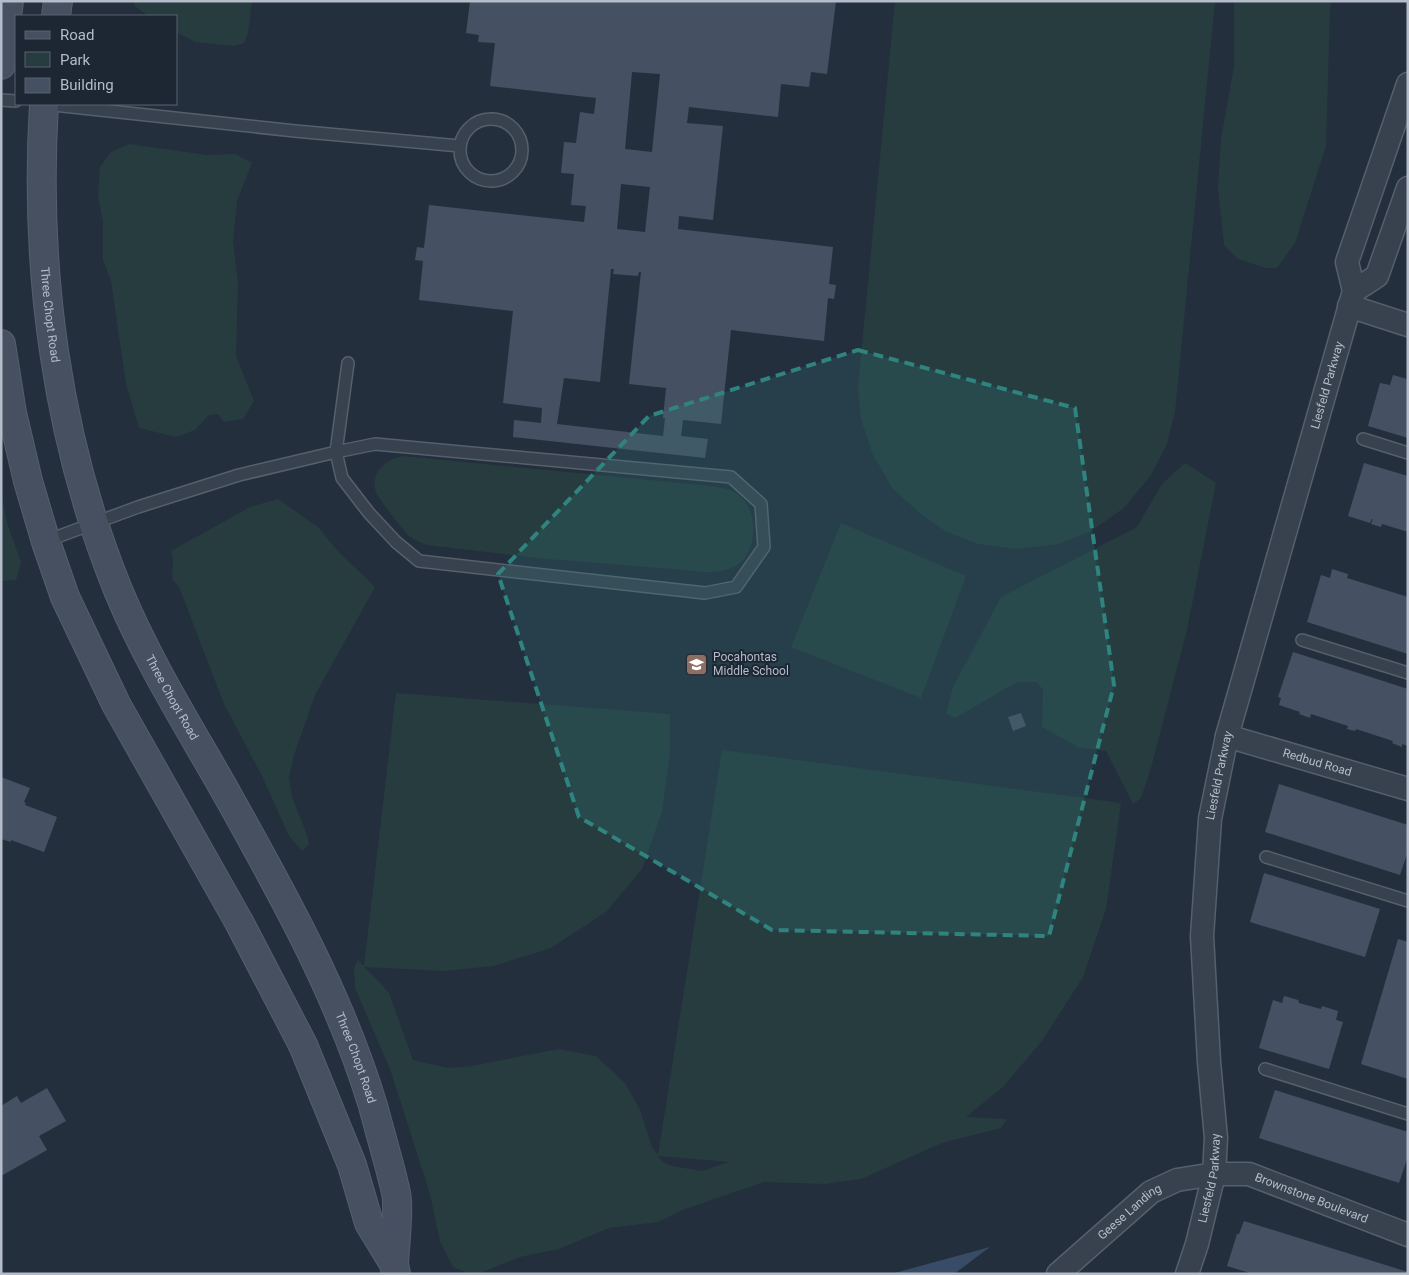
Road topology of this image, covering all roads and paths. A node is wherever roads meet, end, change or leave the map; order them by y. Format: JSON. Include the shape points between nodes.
{"nodes":[{"id":1,"x":9,"y":1,"type":"edge"},
{"id":2,"x":58,"y":1,"type":"edge"},
{"id":3,"x":56,"y":15,"type":"edge"},
{"id":4,"x":1,"y":66,"type":"edge"},
{"id":5,"x":1408,"y":84,"type":"edge"},
{"id":6,"x":1,"y":100,"type":"edge"},
{"id":7,"x":15,"y":101,"type":"edge"},
{"id":8,"x":44,"y":105,"type":"edge"},
{"id":9,"x":53,"y":105,"type":"edge"},
{"id":10,"x":460,"y":146,"type":"junction"},
{"id":11,"x":1408,"y":188,"type":"edge"},
{"id":12,"x":1352,"y":299,"type":"junction"},
{"id":13,"x":1408,"y":325,"type":"edge"},
{"id":14,"x":1,"y":344,"type":"edge"},
{"id":15,"x":348,"y":363,"type":"dead end"},
{"id":16,"x":1363,"y":439,"type":"dead end"},
{"id":17,"x":336,"y":452,"type":"junction"},
{"id":18,"x":1408,"y":454,"type":"edge"},
{"id":19,"x":93,"y":523,"type":"junction"},
{"id":20,"x":46,"y":542,"type":"junction"},
{"id":21,"x":1302,"y":640,"type":"dead end"},
{"id":22,"x":1408,"y":673,"type":"edge"},
{"id":23,"x":1227,"y":736,"type":"junction"},
{"id":24,"x":1408,"y":789,"type":"edge"},
{"id":25,"x":1266,"y":857,"type":"dead end"},
{"id":26,"x":1408,"y":902,"type":"edge"},
{"id":27,"x":1265,"y":1069,"type":"dead end"},
{"id":28,"x":1408,"y":1114,"type":"edge"},
{"id":29,"x":1214,"y":1174,"type":"junction"},
{"id":30,"x":1408,"y":1235,"type":"edge"},
{"id":31,"x":395,"y":1269,"type":"edge"},
{"id":32,"x":1058,"y":1274,"type":"edge"},
{"id":33,"x":1187,"y":1274,"type":"edge"}],
"edges":[{"from":1,"to":4,"type":"main road"},
{"from":2,"to":3,"type":"main road"},
{"from":5,"to":12,"type":"street","name":"Liesfeld Parkway","via":[[1347,262]]},
{"from":6,"to":7,"type":"lane"},
{"from":8,"to":19,"type":"main road","name":"Three Chopt Road","via":[[45,277],[66,415]]},
{"from":9,"to":10,"type":"lane"},
{"from":10,"to":10,"type":"lane","via":[[462,162],[467,170],[484,181],[495,181],[513,172],[522,153],[517,134],[510,126],[492,119],[473,125]]},
{"from":11,"to":12,"type":"street","via":[[1377,276]]},
{"from":12,"to":13,"type":"street"},
{"from":12,"to":23,"type":"street","name":"Liesfeld Parkway"},
{"from":14,"to":20,"type":"main road","name":"Three Chopt Road","via":[[12,413]]},
{"from":15,"to":17,"type":"lane"},
{"from":16,"to":18,"type":"lane"},
{"from":17,"to":17,"type":"lane","via":[[342,478],[369,513],[419,561],[705,593],[736,587],[764,546],[761,504],[731,477],[375,444]]},
{"from":17,"to":19,"type":"lane","via":[[239,476]]},
{"from":19,"to":20,"type":"lane"},
{"from":19,"to":31,"type":"main road","name":"Three Chopt Road","via":[[119,592],[151,660],[283,897],[333,998],[368,1090],[398,1200]]},
{"from":20,"to":31,"type":"main road","name":"Three Chopt Road","via":[[65,597],[116,704],[239,922],[303,1045],[352,1165],[369,1224]]},
{"from":21,"to":22,"type":"lane"},
{"from":23,"to":24,"type":"street","name":"Redbud Road"},
{"from":23,"to":29,"type":"street","name":"Liesfeld Parkway","via":[[1210,819],[1202,936],[1216,1138]]},
{"from":25,"to":26,"type":"lane"},
{"from":27,"to":28,"type":"lane"},
{"from":29,"to":30,"type":"street","name":"Brownstone Boulevard","via":[[1249,1174]]},
{"from":29,"to":32,"type":"street","name":"Geese Landing","via":[[1177,1180],[1150,1192]]},
{"from":29,"to":33,"type":"street","name":"Liesfeld Parkway"}]}
